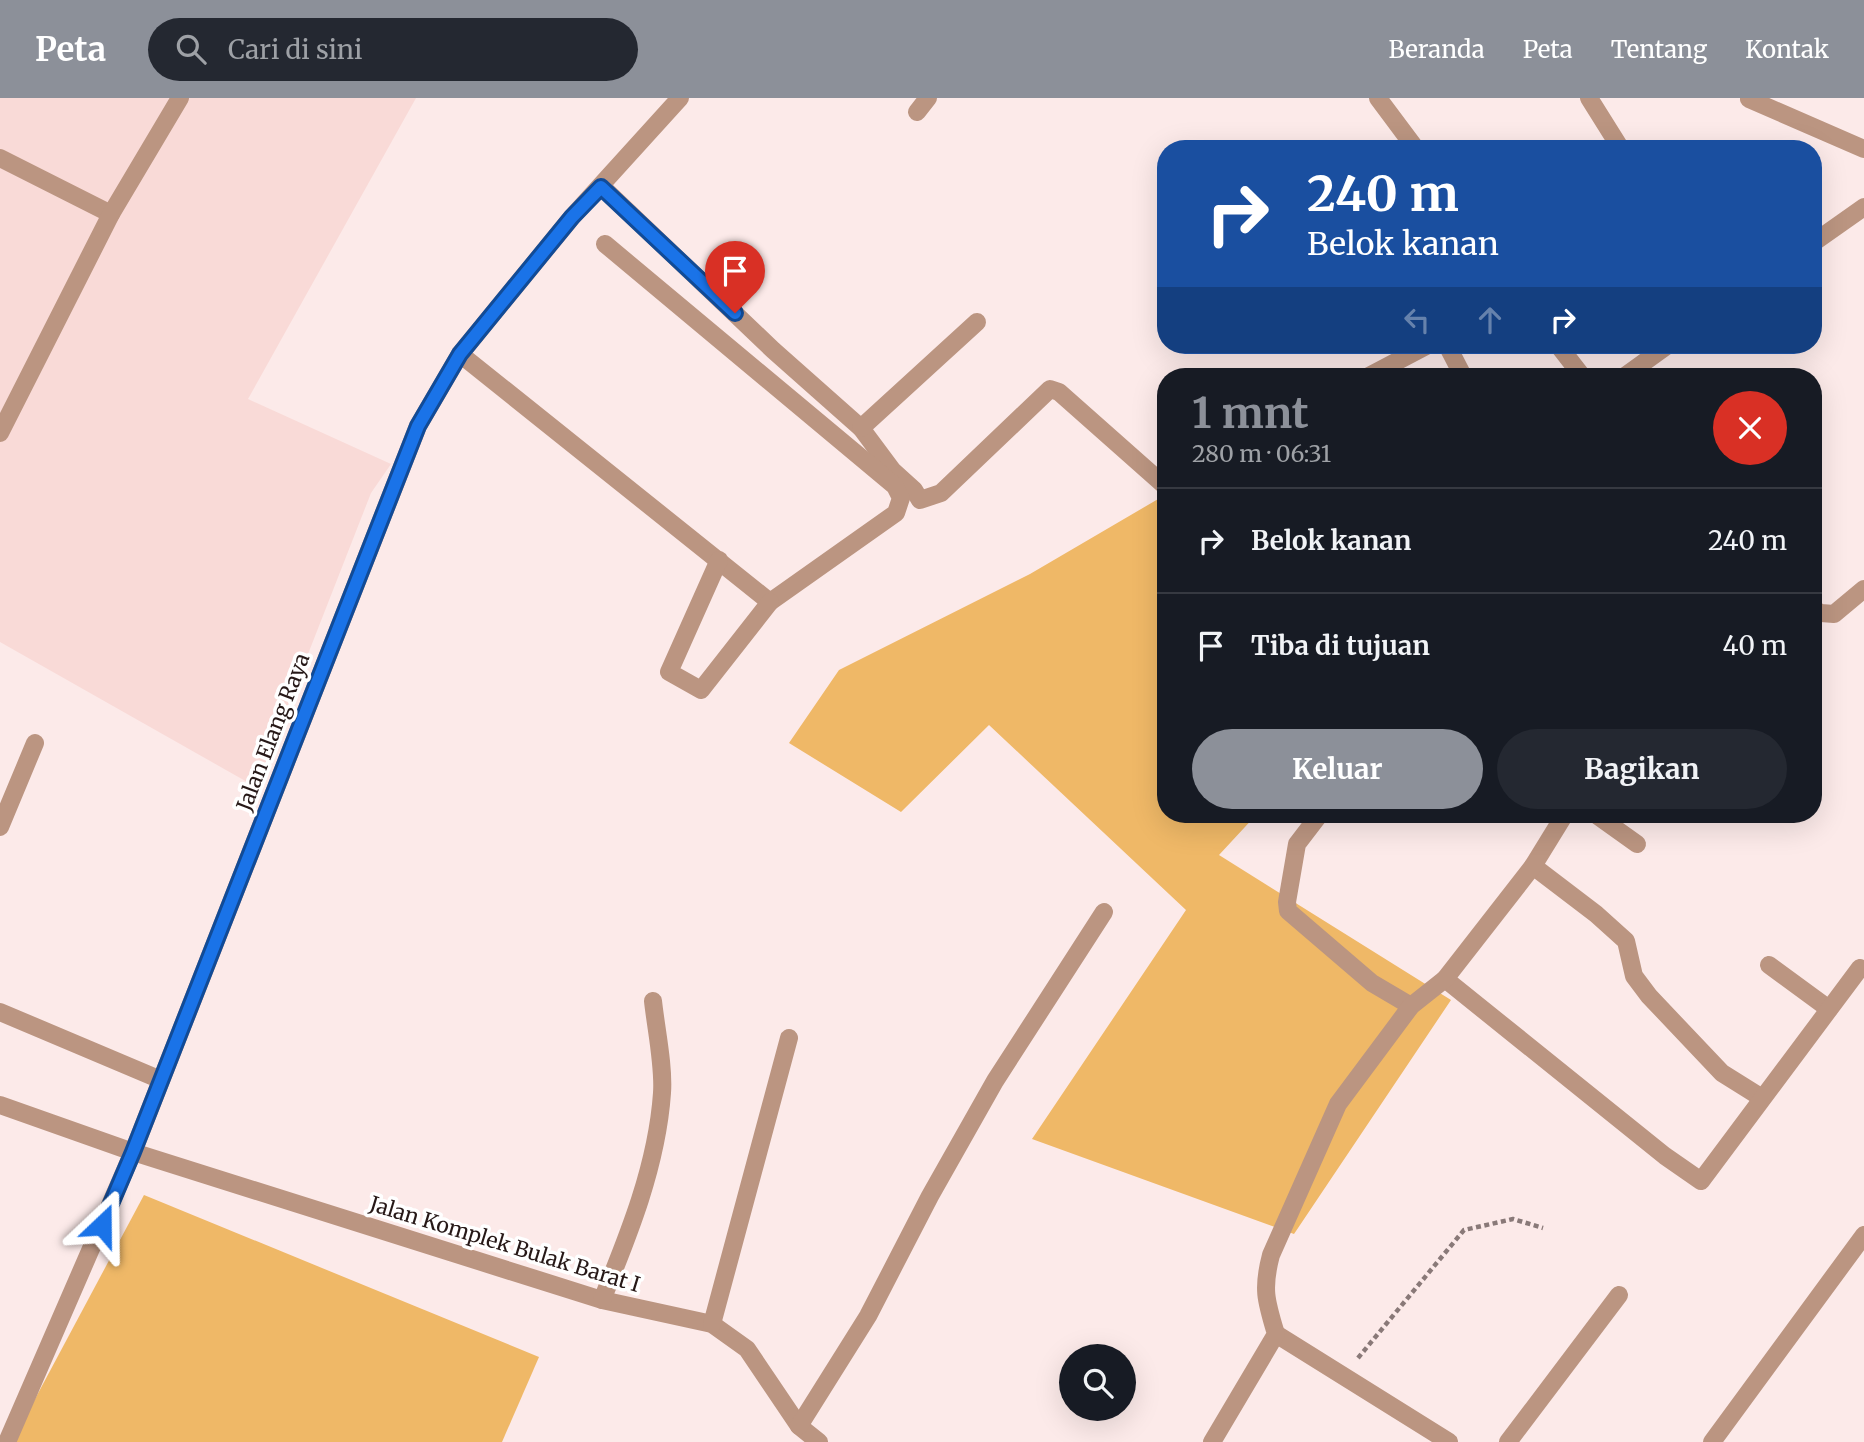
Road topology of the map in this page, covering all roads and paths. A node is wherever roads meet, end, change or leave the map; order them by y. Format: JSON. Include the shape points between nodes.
{"nodes":[{"id":1,"x":180,"y":98,"type":"edge"},
{"id":2,"x":680,"y":98,"type":"edge"},
{"id":3,"x":1378,"y":98,"type":"edge"},
{"id":4,"x":1589,"y":98,"type":"edge"},
{"id":5,"x":1749,"y":99,"type":"edge"},
{"id":6,"x":1409,"y":140,"type":"edge"},
{"id":7,"x":1615,"y":140,"type":"edge"},
{"id":8,"x":1864,"y":149,"type":"edge"},
{"id":9,"x":0,"y":158,"type":"edge"},
{"id":10,"x":601,"y":187,"type":"junction"},
{"id":11,"x":1864,"y":207,"type":"edge"},
{"id":12,"x":111,"y":214,"type":"junction"},
{"id":13,"x":1822,"y":237,"type":"edge"},
{"id":14,"x":605,"y":244,"type":"dead end"},
{"id":15,"x":977,"y":322,"type":"dead end"},
{"id":16,"x":460,"y":354,"type":"junction"},
{"id":17,"x":1411,"y":354,"type":"edge"},
{"id":18,"x":1565,"y":354,"type":"edge"},
{"id":19,"x":1656,"y":354,"type":"edge"},
{"id":20,"x":1384,"y":368,"type":"edge"},
{"id":21,"x":1576,"y":368,"type":"edge"},
{"id":22,"x":1636,"y":368,"type":"edge"},
{"id":23,"x":861,"y":428,"type":"junction"},
{"id":24,"x":0,"y":433,"type":"edge"},
{"id":25,"x":1157,"y":479,"type":"edge"},
{"id":26,"x":719,"y":560,"type":"junction"},
{"id":27,"x":1864,"y":589,"type":"edge"},
{"id":28,"x":770,"y":602,"type":"junction"},
{"id":29,"x":1822,"y":613,"type":"edge"},
{"id":30,"x":35,"y":743,"type":"dead end"},
{"id":31,"x":1313,"y":823,"type":"edge"},
{"id":32,"x":1559,"y":823,"type":"edge"},
{"id":33,"x":1608,"y":823,"type":"edge"},
{"id":34,"x":0,"y":827,"type":"edge"},
{"id":35,"x":1637,"y":844,"type":"dead end"},
{"id":36,"x":1533,"y":866,"type":"junction"},
{"id":37,"x":1104,"y":912,"type":"dead end"},
{"id":38,"x":1769,"y":965,"type":"dead end"},
{"id":39,"x":1860,"y":968,"type":"dead end"},
{"id":40,"x":1446,"y":979,"type":"junction"},
{"id":41,"x":653,"y":1001,"type":"dead end"},
{"id":42,"x":1411,"y":1006,"type":"junction"},
{"id":43,"x":1829,"y":1009,"type":"junction"},
{"id":44,"x":0,"y":1012,"type":"edge"},
{"id":45,"x":789,"y":1038,"type":"dead end"},
{"id":46,"x":160,"y":1080,"type":"junction"},
{"id":47,"x":1762,"y":1098,"type":"junction"},
{"id":48,"x":0,"y":1105,"type":"edge"},
{"id":49,"x":133,"y":1152,"type":"junction"},
{"id":50,"x":1543,"y":1228,"type":"dead end"},
{"id":51,"x":1864,"y":1234,"type":"edge"},
{"id":52,"x":1619,"y":1295,"type":"dead end"},
{"id":53,"x":601,"y":1300,"type":"junction"},
{"id":54,"x":712,"y":1324,"type":"junction"},
{"id":55,"x":1276,"y":1334,"type":"junction"},
{"id":56,"x":1344,"y":1376,"type":"junction"},
{"id":57,"x":799,"y":1426,"type":"junction"},
{"id":58,"x":7,"y":1442,"type":"edge"},
{"id":59,"x":819,"y":1442,"type":"edge"},
{"id":60,"x":1212,"y":1442,"type":"edge"},
{"id":61,"x":1449,"y":1442,"type":"edge"},
{"id":62,"x":1508,"y":1442,"type":"edge"},
{"id":63,"x":1712,"y":1442,"type":"edge"}],
"edges":[{"from":1,"to":12,"type":"street"},
{"from":2,"to":10,"type":"street","name":"Jalan Elang Raya"},
{"from":3,"to":6,"type":"street"},
{"from":4,"to":7,"type":"street"},
{"from":5,"to":8,"type":"street"},
{"from":9,"to":12,"type":"street"},
{"from":10,"to":16,"type":"street","name":"Jalan Elang Raya"},
{"from":10,"to":23,"type":"street"},
{"from":11,"to":13,"type":"street"},
{"from":12,"to":24,"type":"street"},
{"from":14,"to":28,"type":"street","via":[[895,486],[901,498],[896,513]]},
{"from":15,"to":23,"type":"street"},
{"from":16,"to":26,"type":"street"},
{"from":16,"to":46,"type":"street","name":"Jalan Elang Raya","via":[[418,426]]},
{"from":17,"to":20,"type":"street"},
{"from":18,"to":21,"type":"street"},
{"from":19,"to":22,"type":"street"},
{"from":23,"to":25,"type":"street","via":[[920,500],[941,493],[1050,389],[1059,392]]},
{"from":26,"to":28,"type":"street"},
{"from":26,"to":28,"type":"street","via":[[669,672],[701,690]]},
{"from":27,"to":29,"type":"street","via":[[1834,614]]},
{"from":30,"to":34,"type":"street"},
{"from":31,"to":42,"type":"street","via":[[1297,844],[1288,911],[1373,983]]},
{"from":32,"to":36,"type":"street"},
{"from":33,"to":35,"type":"street"},
{"from":36,"to":40,"type":"street"},
{"from":36,"to":47,"type":"street","via":[[1626,941],[1634,975],[1648,996],[1722,1073]]},
{"from":37,"to":57,"type":"street","via":[[995,1081],[868,1316]]},
{"from":38,"to":43,"type":"street"},
{"from":39,"to":43,"type":"street"},
{"from":40,"to":42,"type":"street"},
{"from":40,"to":47,"type":"street","via":[[1701,1181]]},
{"from":41,"to":53,"type":"street","via":[[662,1091],[653,1150],[634,1222]]},
{"from":42,"to":55,"type":"street","via":[[1338,1104],[1271,1255],[1265,1297]]},
{"from":43,"to":47,"type":"street"},
{"from":44,"to":46,"type":"street"},
{"from":45,"to":54,"type":"street"},
{"from":46,"to":49,"type":"street","name":"Jalan Elang Raya"},
{"from":48,"to":49,"type":"street","name":"Jalan Komplek Bulak Barat I"},
{"from":49,"to":53,"type":"street","name":"Jalan Komplek Bulak Barat I"},
{"from":49,"to":58,"type":"street","name":"Jalan Elang Raya"},
{"from":50,"to":56,"type":"path","via":[[1513,1219],[1464,1230]]},
{"from":51,"to":63,"type":"street"},
{"from":52,"to":62,"type":"street"},
{"from":53,"to":54,"type":"street","name":"Jalan Komplek Bulak Barat I"},
{"from":54,"to":57,"type":"street","name":"Jalan Komplek Bulak Barat I","via":[[747,1349]]},
{"from":55,"to":56,"type":"street"},
{"from":55,"to":60,"type":"street"},
{"from":56,"to":61,"type":"street"},
{"from":57,"to":59,"type":"street","name":"Jalan Komplek Bulak Barat I"}]}
